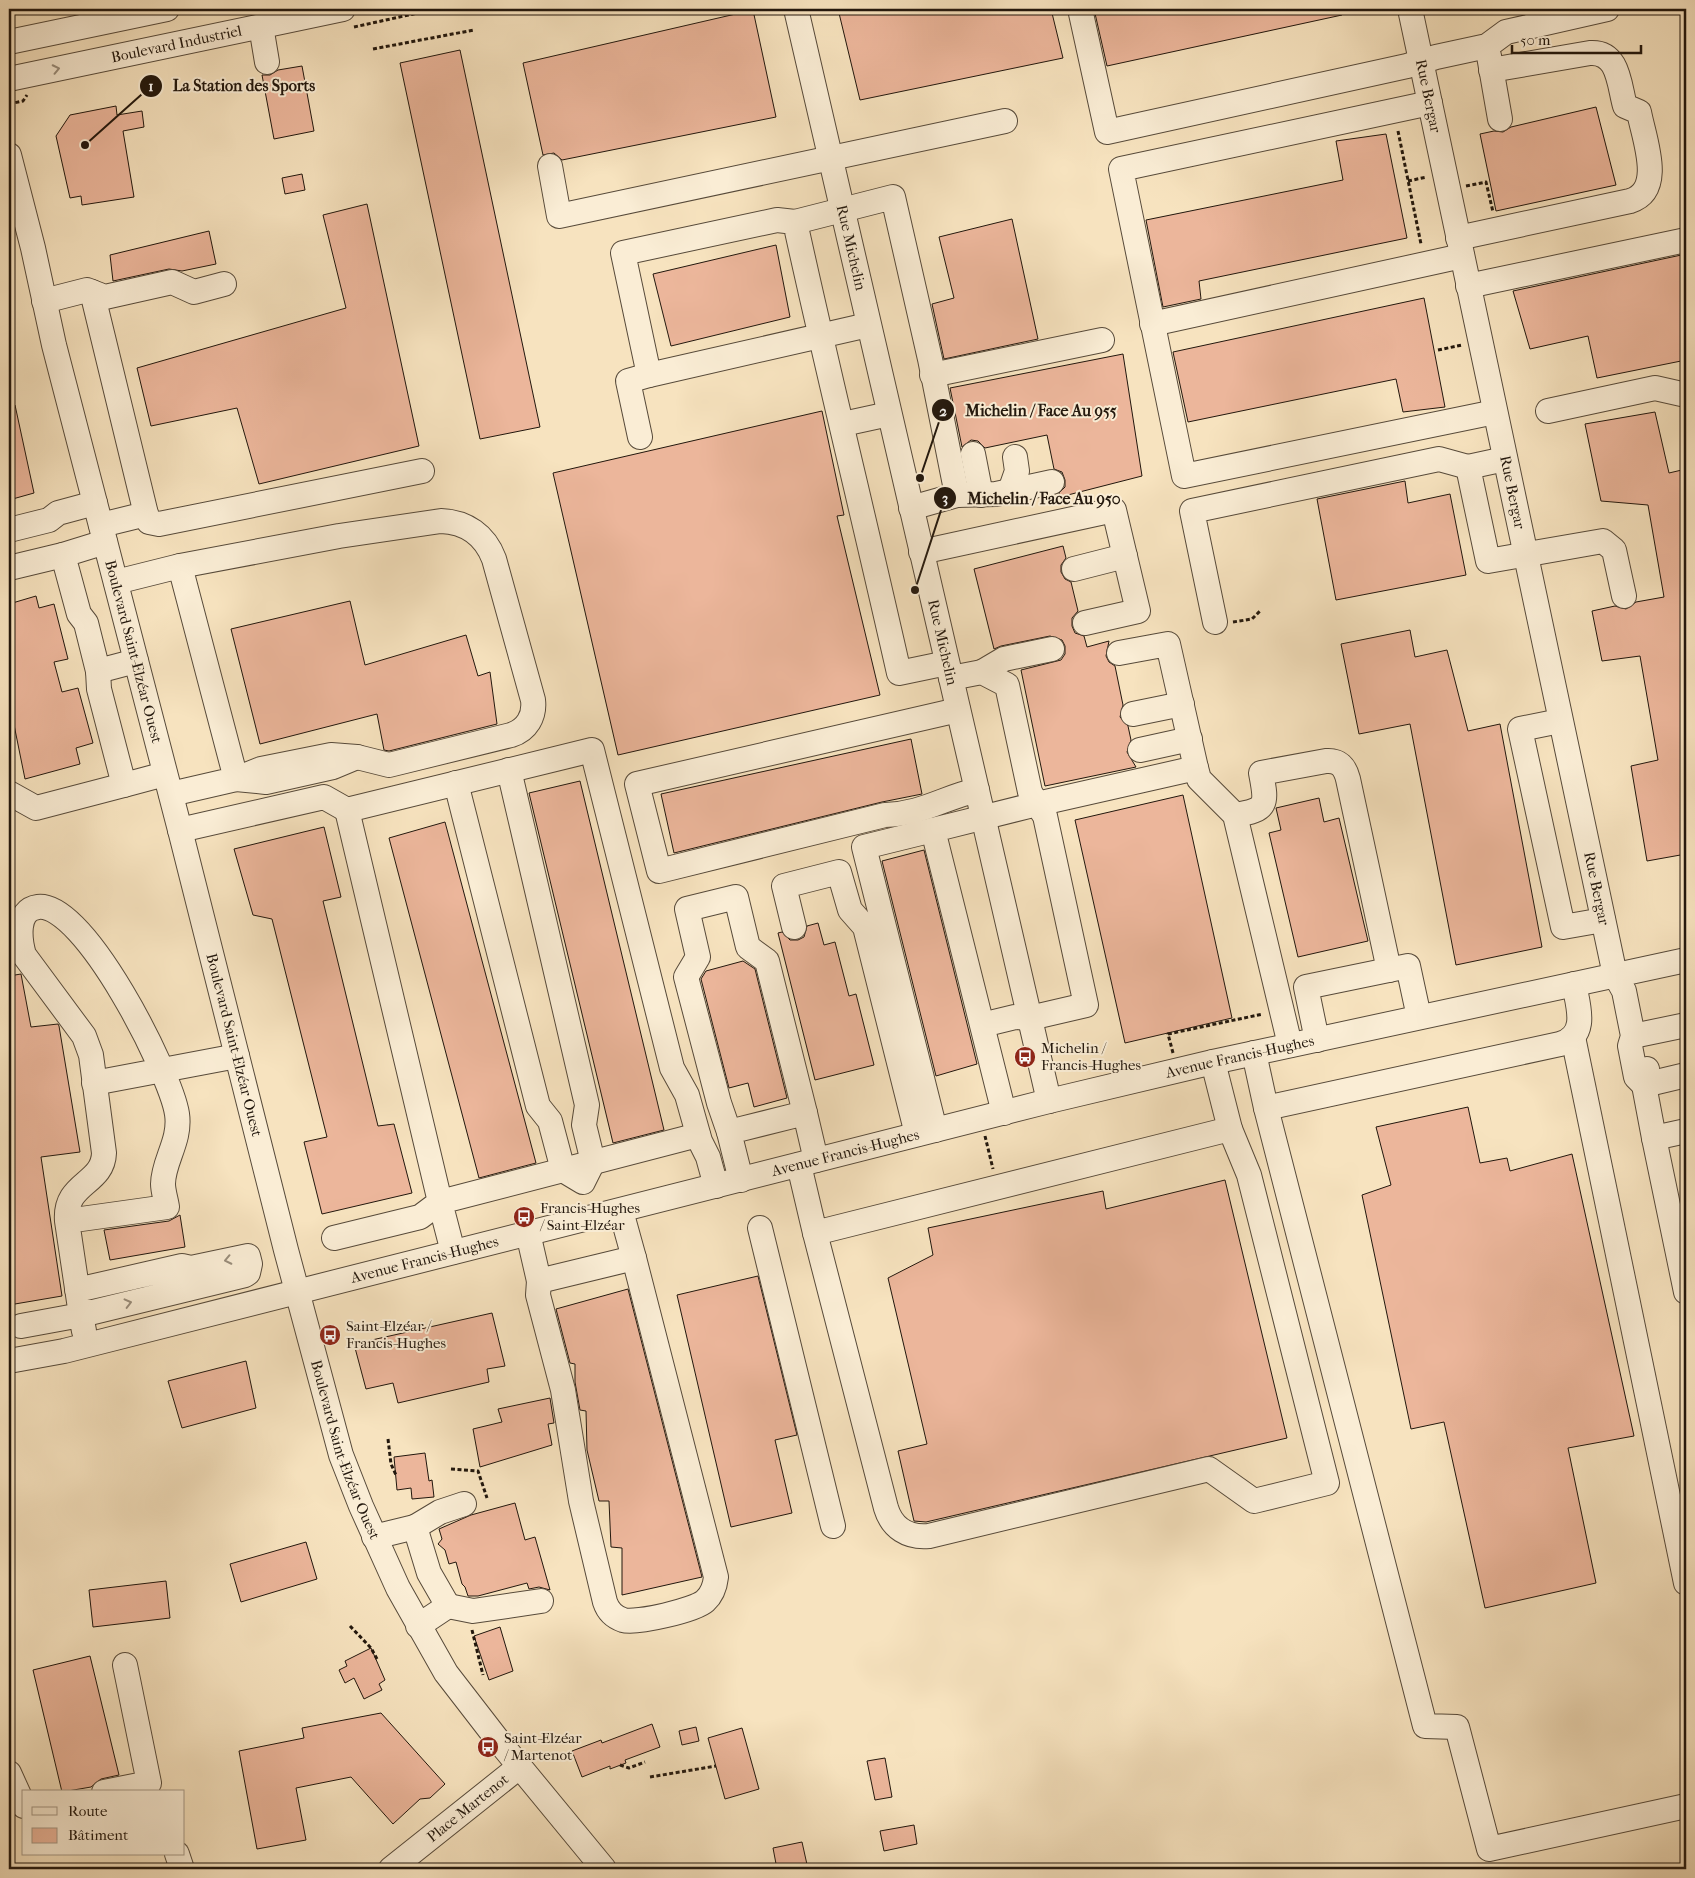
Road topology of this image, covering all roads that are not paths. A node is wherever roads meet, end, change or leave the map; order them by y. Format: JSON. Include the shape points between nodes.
{"nodes":[{"id":1,"x":167,"y":9,"type":"edge"},
{"id":2,"x":796,"y":9,"type":"edge"},
{"id":3,"x":1080,"y":9,"type":"edge"},
{"id":4,"x":1410,"y":9,"type":"edge"},
{"id":5,"x":1607,"y":9,"type":"edge"},
{"id":6,"x":348,"y":18,"type":"edge"},
{"id":7,"x":261,"y":26,"type":"junction"},
{"id":8,"x":9,"y":42,"type":"edge"},
{"id":9,"x":1487,"y":46,"type":"junction"},
{"id":10,"x":267,"y":62,"type":"dead end"},
{"id":11,"x":1421,"y":62,"type":"junction"},
{"id":12,"x":1491,"y":70,"type":"junction"},
{"id":13,"x":9,"y":80,"type":"edge"},
{"id":14,"x":1430,"y":104,"type":"junction"},
{"id":15,"x":1500,"y":119,"type":"dead end"},
{"id":16,"x":1005,"y":121,"type":"dead end"},
{"id":17,"x":9,"y":155,"type":"edge"},
{"id":18,"x":830,"y":158,"type":"junction"},
{"id":19,"x":550,"y":166,"type":"dead end"},
{"id":20,"x":842,"y":210,"type":"junction"},
{"id":21,"x":795,"y":222,"type":"junction"},
{"id":22,"x":1686,"y":240,"type":"edge"},
{"id":23,"x":1460,"y":247,"type":"junction"},
{"id":24,"x":224,"y":284,"type":"dead end"},
{"id":25,"x":1468,"y":286,"type":"junction"},
{"id":26,"x":92,"y":292,"type":"junction"},
{"id":27,"x":44,"y":301,"type":"junction"},
{"id":28,"x":1152,"y":324,"type":"junction"},
{"id":29,"x":868,"y":326,"type":"junction"},
{"id":30,"x":820,"y":336,"type":"junction"},
{"id":31,"x":1102,"y":340,"type":"dead end"},
{"id":32,"x":932,"y":375,"type":"junction"},
{"id":33,"x":649,"y":376,"type":"junction"},
{"id":34,"x":1686,"y":395,"type":"edge"},
{"id":35,"x":1548,"y":411,"type":"dead end"},
{"id":36,"x":1495,"y":412,"type":"junction"},
{"id":37,"x":889,"y":414,"type":"junction"},
{"id":38,"x":842,"y":424,"type":"junction"},
{"id":39,"x":640,"y":437,"type":"dead end"},
{"id":40,"x":973,"y":454,"type":"dead end"},
{"id":41,"x":1015,"y":457,"type":"dead end"},
{"id":42,"x":1505,"y":459,"type":"junction"},
{"id":43,"x":1468,"y":467,"type":"junction"},
{"id":44,"x":422,"y":471,"type":"dead end"},
{"id":45,"x":1052,"y":482,"type":"dead end"},
{"id":46,"x":1010,"y":491,"type":"junction"},
{"id":47,"x":981,"y":494,"type":"junction"},
{"id":48,"x":957,"y":495,"type":"junction"},
{"id":49,"x":911,"y":508,"type":"junction"},
{"id":50,"x":146,"y":514,"type":"junction"},
{"id":51,"x":101,"y":523,"type":"junction"},
{"id":52,"x":9,"y":530,"type":"edge"},
{"id":53,"x":921,"y":552,"type":"junction"},
{"id":54,"x":1525,"y":554,"type":"junction"},
{"id":55,"x":63,"y":555,"type":"junction"},
{"id":56,"x":1125,"y":556,"type":"junction"},
{"id":57,"x":180,"y":566,"type":"junction"},
{"id":58,"x":9,"y":568,"type":"edge"},
{"id":59,"x":1074,"y":568,"type":"dead end"},
{"id":60,"x":116,"y":582,"type":"junction"},
{"id":61,"x":1624,"y":596,"type":"dead end"},
{"id":62,"x":1215,"y":622,"type":"road end"},
{"id":63,"x":1086,"y":623,"type":"dead end"},
{"id":64,"x":1052,"y":649,"type":"dead end"},
{"id":65,"x":1119,"y":653,"type":"dead end"},
{"id":66,"x":136,"y":661,"type":"junction"},
{"id":67,"x":98,"y":670,"type":"junction"},
{"id":68,"x":949,"y":670,"type":"junction"},
{"id":69,"x":982,"y":672,"type":"junction"},
{"id":70,"x":1182,"y":704,"type":"junction"},
{"id":71,"x":958,"y":710,"type":"junction"},
{"id":72,"x":1133,"y":714,"type":"dead end"},
{"id":73,"x":1560,"y":721,"type":"junction"},
{"id":74,"x":1190,"y":739,"type":"junction"},
{"id":75,"x":1140,"y":750,"type":"dead end"},
{"id":76,"x":1196,"y":768,"type":"junction"},
{"id":77,"x":509,"y":770,"type":"junction"},
{"id":78,"x":236,"y":779,"type":"junction"},
{"id":79,"x":456,"y":783,"type":"junction"},
{"id":80,"x":168,"y":784,"type":"junction"},
{"id":81,"x":124,"y":785,"type":"junction"},
{"id":82,"x":977,"y":790,"type":"junction"},
{"id":83,"x":9,"y":792,"type":"edge"},
{"id":84,"x":1037,"y":804,"type":"junction"},
{"id":85,"x":346,"y":810,"type":"junction"},
{"id":86,"x":1235,"y":815,"type":"junction"},
{"id":87,"x":983,"y":816,"type":"junction"},
{"id":88,"x":180,"y":830,"type":"junction"},
{"id":89,"x":934,"y":830,"type":"junction"},
{"id":90,"x":1603,"y":920,"type":"junction"},
{"id":91,"x":794,"y":927,"type":"dead end"},
{"id":92,"x":1686,"y":960,"type":"edge"},
{"id":93,"x":1388,"y":970,"type":"junction"},
{"id":94,"x":1615,"y":975,"type":"junction"},
{"id":95,"x":1574,"y":984,"type":"junction"},
{"id":96,"x":1419,"y":1017,"type":"junction"},
{"id":97,"x":1030,"y":1018,"type":"junction"},
{"id":98,"x":982,"y":1025,"type":"junction"},
{"id":99,"x":1686,"y":1025,"type":"edge"},
{"id":100,"x":1633,"y":1036,"type":"junction"},
{"id":101,"x":1573,"y":1037,"type":"junction"},
{"id":102,"x":1317,"y":1040,"type":"junction"},
{"id":103,"x":1290,"y":1046,"type":"junction"},
{"id":104,"x":1254,"y":1053,"type":"junction"},
{"id":105,"x":237,"y":1056,"type":"junction"},
{"id":106,"x":1213,"y":1062,"type":"junction"},
{"id":107,"x":162,"y":1071,"type":"junction"},
{"id":108,"x":1686,"y":1075,"type":"edge"},
{"id":109,"x":94,"y":1083,"type":"junction"},
{"id":110,"x":1644,"y":1085,"type":"junction"},
{"id":111,"x":1049,"y":1101,"type":"junction"},
{"id":112,"x":1266,"y":1108,"type":"junction"},
{"id":113,"x":805,"y":1113,"type":"junction"},
{"id":114,"x":1004,"y":1113,"type":"junction"},
{"id":115,"x":1230,"y":1128,"type":"junction"},
{"id":116,"x":1686,"y":1131,"type":"edge"},
{"id":117,"x":729,"y":1132,"type":"junction"},
{"id":118,"x":926,"y":1132,"type":"junction"},
{"id":119,"x":698,"y":1135,"type":"junction"},
{"id":120,"x":1654,"y":1138,"type":"junction"},
{"id":121,"x":807,"y":1163,"type":"junction"},
{"id":122,"x":580,"y":1172,"type":"junction"},
{"id":123,"x":741,"y":1180,"type":"junction"},
{"id":124,"x":716,"y":1186,"type":"junction"},
{"id":125,"x":440,"y":1202,"type":"junction"},
{"id":126,"x":621,"y":1211,"type":"junction"},
{"id":127,"x":591,"y":1218,"type":"junction"},
{"id":128,"x":67,"y":1221,"type":"junction"},
{"id":129,"x":760,"y":1228,"type":"dead end"},
{"id":130,"x":528,"y":1233,"type":"junction"},
{"id":131,"x":816,"y":1233,"type":"junction"},
{"id":132,"x":334,"y":1238,"type":"dead end"},
{"id":133,"x":453,"y":1252,"type":"junction"},
{"id":134,"x":634,"y":1258,"type":"junction"},
{"id":135,"x":539,"y":1280,"type":"junction"},
{"id":136,"x":77,"y":1290,"type":"junction"},
{"id":137,"x":298,"y":1291,"type":"junction"},
{"id":138,"x":1686,"y":1292,"type":"edge"},
{"id":139,"x":81,"y":1315,"type":"junction"},
{"id":140,"x":21,"y":1326,"type":"dead end"},
{"id":141,"x":87,"y":1345,"type":"junction"},
{"id":142,"x":9,"y":1361,"type":"edge"},
{"id":143,"x":476,"y":1501,"type":"road end"},
{"id":144,"x":833,"y":1526,"type":"dead end"},
{"id":145,"x":415,"y":1527,"type":"junction"},
{"id":146,"x":374,"y":1537,"type":"junction"},
{"id":147,"x":1686,"y":1583,"type":"edge"},
{"id":148,"x":542,"y":1601,"type":"dead end"},
{"id":149,"x":448,"y":1606,"type":"junction"},
{"id":150,"x":418,"y":1626,"type":"junction"},
{"id":151,"x":125,"y":1665,"type":"dead end"},
{"id":152,"x":519,"y":1767,"type":"junction"},
{"id":153,"x":9,"y":1773,"type":"edge"},
{"id":154,"x":151,"y":1787,"type":"edge"},
{"id":155,"x":123,"y":1790,"type":"edge"},
{"id":156,"x":22,"y":1802,"type":"edge"},
{"id":157,"x":1686,"y":1806,"type":"edge"},
{"id":158,"x":178,"y":1856,"type":"edge"},
{"id":159,"x":182,"y":1869,"type":"edge"},
{"id":160,"x":392,"y":1869,"type":"edge"},
{"id":161,"x":604,"y":1869,"type":"edge"}],
"edges":[{"from":1,"to":8,"type":"street"},
{"from":2,"to":18,"type":"street","name":"Rue Michelin"},
{"from":3,"to":11,"type":"street","via":[[1106,132]]},
{"from":4,"to":11,"type":"street","name":"Rue Bergar"},
{"from":5,"to":9,"type":"street","via":[[1506,32]]},
{"from":6,"to":7,"type":"street","name":"Boulevard Industriel"},
{"from":7,"to":10,"type":"street"},
{"from":13,"to":7,"type":"street","name":"Boulevard Industriel","one_way":true},
{"from":9,"to":11,"type":"street"},
{"from":9,"to":12,"type":"street"},
{"from":11,"to":14,"type":"street","name":"Rue Bergar"},
{"from":12,"to":15,"type":"street"},
{"from":12,"to":23,"type":"street","via":[[1590,53],[1608,57],[1614,65],[1625,106],[1639,112],[1650,182],[1644,194],[1630,201]]},
{"from":14,"to":23,"type":"street","name":"Rue Bergar"},
{"from":14,"to":28,"type":"street","via":[[1121,168]]},
{"from":16,"to":18,"type":"street"},
{"from":17,"to":27,"type":"street","name":"Boulevard Saint-Elzéar Ouest"},
{"from":18,"to":19,"type":"street","via":[[559,216]]},
{"from":18,"to":20,"type":"street","name":"Rue Michelin"},
{"from":20,"to":21,"type":"street"},
{"from":20,"to":29,"type":"street","name":"Rue Michelin"},
{"from":20,"to":32,"type":"street","via":[[893,197]]},
{"from":21,"to":30,"type":"street"},
{"from":21,"to":33,"type":"street","via":[[777,220],[623,253]]},
{"from":22,"to":25,"type":"street"},
{"from":23,"to":25,"type":"street","name":"Rue Bergar"},
{"from":23,"to":28,"type":"street"},
{"from":24,"to":26,"type":"street","via":[[194,292],[172,282],[105,297]]},
{"from":25,"to":36,"type":"street","name":"Rue Bergar"},
{"from":26,"to":27,"type":"street","via":[[87,290]]},
{"from":26,"to":50,"type":"street"},
{"from":27,"to":51,"type":"street","name":"Boulevard Saint-Elzéar Ouest"},
{"from":28,"to":36,"type":"street","via":[[1184,476]]},
{"from":29,"to":30,"type":"street"},
{"from":29,"to":37,"type":"street","name":"Rue Michelin"},
{"from":30,"to":33,"type":"street"},
{"from":30,"to":38,"type":"street"},
{"from":31,"to":32,"type":"street"},
{"from":32,"to":48,"type":"street"},
{"from":33,"to":39,"type":"street","via":[[628,381]]},
{"from":34,"to":35,"type":"street","via":[[1655,388]]},
{"from":36,"to":42,"type":"street","name":"Rue Bergar"},
{"from":37,"to":38,"type":"street"},
{"from":37,"to":49,"type":"street","name":"Rue Michelin"},
{"from":38,"to":68,"type":"street","via":[[899,673]]},
{"from":40,"to":47,"type":"street"},
{"from":41,"to":46,"type":"street","via":[[1017,471]]},
{"from":42,"to":43,"type":"street"},
{"from":42,"to":54,"type":"street","name":"Rue Bergar"},
{"from":43,"to":54,"type":"street","via":[[1488,561]]},
{"from":43,"to":62,"type":"street","via":[[1439,459],[1192,511]]},
{"from":44,"to":50,"type":"street","via":[[159,524],[149,522]]},
{"from":45,"to":46,"type":"street"},
{"from":46,"to":47,"type":"street"},
{"from":47,"to":48,"type":"street"},
{"from":48,"to":49,"type":"street"},
{"from":49,"to":53,"type":"street","name":"Rue Michelin"},
{"from":50,"to":51,"type":"street"},
{"from":51,"to":52,"type":"street","via":[[58,513],[49,520]]},
{"from":51,"to":55,"type":"street"},
{"from":51,"to":60,"type":"street","name":"Boulevard Saint-Elzéar Ouest"},
{"from":53,"to":56,"type":"street","via":[[1114,510]]},
{"from":53,"to":68,"type":"street","name":"Rue Michelin"},
{"from":54,"to":61,"type":"street","via":[[1604,540],[1614,550]]},
{"from":54,"to":73,"type":"street","name":"Rue Bergar"},
{"from":55,"to":58,"type":"street"},
{"from":55,"to":67,"type":"street"},
{"from":56,"to":59,"type":"street"},
{"from":56,"to":63,"type":"street","via":[[1138,611]]},
{"from":57,"to":60,"type":"street"},
{"from":57,"to":78,"type":"street"},
{"from":57,"to":78,"type":"street","via":[[339,536],[441,521],[461,524],[484,540],[494,559],[533,700],[528,724],[511,735],[389,766],[357,756],[331,755],[261,769]]},
{"from":60,"to":66,"type":"street","name":"Boulevard Saint-Elzéar Ouest"},
{"from":64,"to":69,"type":"street","via":[[1004,660]]},
{"from":65,"to":70,"type":"street","via":[[1168,644]]},
{"from":66,"to":67,"type":"street"},
{"from":66,"to":80,"type":"street","name":"Boulevard Saint-Elzéar Ouest"},
{"from":67,"to":81,"type":"street","via":[[99,689]]},
{"from":68,"to":69,"type":"street"},
{"from":68,"to":71,"type":"street","name":"Rue Michelin"},
{"from":69,"to":84,"type":"street","via":[[1007,685],[1030,792]]},
{"from":70,"to":72,"type":"street"},
{"from":70,"to":74,"type":"street"},
{"from":71,"to":82,"type":"street","name":"Rue Michelin"},
{"from":71,"to":82,"type":"street","via":[[637,784],[659,872],[885,816],[903,815]]},
{"from":73,"to":90,"type":"street","name":"Rue Bergar"},
{"from":73,"to":90,"type":"street","via":[[1520,729],[1524,748],[1563,927]]},
{"from":74,"to":75,"type":"street"},
{"from":74,"to":76,"type":"street"},
{"from":76,"to":84,"type":"street"},
{"from":76,"to":86,"type":"street","via":[[1199,779]]},
{"from":77,"to":79,"type":"street"},
{"from":77,"to":119,"type":"street","via":[[592,750],[672,1068],[687,1095]]},
{"from":77,"to":122,"type":"street","via":[[587,1105]]},
{"from":78,"to":80,"type":"street"},
{"from":79,"to":85,"type":"street"},
{"from":79,"to":122,"type":"street","via":[[538,1106]]},
{"from":80,"to":81,"type":"street"},
{"from":80,"to":88,"type":"street","name":"Boulevard Saint-Elzéar Ouest"},
{"from":81,"to":83,"type":"street","via":[[36,808]]},
{"from":82,"to":87,"type":"street","name":"Rue Michelin"},
{"from":84,"to":87,"type":"street"},
{"from":84,"to":97,"type":"street","via":[[1045,816],[1086,1005]]},
{"from":85,"to":88,"type":"street","via":[[324,797]]},
{"from":85,"to":125,"type":"street"},
{"from":86,"to":93,"type":"street","via":[[1255,811],[1263,804],[1261,773],[1326,761],[1338,762],[1344,768]]},
{"from":86,"to":103,"type":"street"},
{"from":87,"to":89,"type":"street"},
{"from":87,"to":97,"type":"street","name":"Rue Michelin"},
{"from":88,"to":105,"type":"street","name":"Boulevard Saint-Elzéar Ouest"},
{"from":89,"to":98,"type":"street"},
{"from":89,"to":118,"type":"street","via":[[864,847]]},
{"from":90,"to":94,"type":"street","name":"Rue Bergar"},
{"from":91,"to":118,"type":"street","via":[[784,886],[839,872],[850,910],[865,927]]},
{"from":92,"to":94,"type":"street","name":"Avenue Francis-Hughes"},
{"from":93,"to":96,"type":"street","via":[[1408,966]]},
{"from":93,"to":102,"type":"street","via":[[1306,987]]},
{"from":94,"to":95,"type":"street","name":"Avenue Francis-Hughes"},
{"from":94,"to":100,"type":"street","name":"Rue Bergar","via":[[1624,992]]},
{"from":95,"to":96,"type":"street","name":"Avenue Francis-Hughes"},
{"from":95,"to":101,"type":"street","via":[[1580,1019]]},
{"from":96,"to":102,"type":"street","name":"Avenue Francis-Hughes"},
{"from":97,"to":98,"type":"street","via":[[1015,1017]]},
{"from":97,"to":111,"type":"street","name":"Rue Michelin"},
{"from":98,"to":114,"type":"street"},
{"from":99,"to":100,"type":"street"},
{"from":100,"to":110,"type":"street","name":"Rue Bergar","via":[[1630,1046],[1636,1077]]},
{"from":101,"to":112,"type":"street","via":[[1560,1044]]},
{"from":101,"to":147,"type":"street"},
{"from":102,"to":103,"type":"street","name":"Avenue Francis-Hughes"},
{"from":103,"to":104,"type":"street","name":"Avenue Francis-Hughes"},
{"from":104,"to":106,"type":"street","name":"Avenue Francis-Hughes"},
{"from":104,"to":112,"type":"street"},
{"from":105,"to":107,"type":"street"},
{"from":105,"to":137,"type":"street","name":"Boulevard Saint-Elzéar Ouest"},
{"from":106,"to":111,"type":"street","name":"Avenue Francis-Hughes"},
{"from":106,"to":115,"type":"street"},
{"from":107,"to":109,"type":"street"},
{"from":107,"to":109,"type":"street","via":[[132,1008],[92,948],[64,916],[47,908],[35,907],[20,927],[24,955],[84,1036],[91,1056]]},
{"from":107,"to":128,"type":"street","via":[[171,1090],[178,1123],[163,1184],[167,1207]]},
{"from":108,"to":110,"type":"street"},
{"from":109,"to":128,"type":"street","via":[[104,1158],[96,1173],[70,1198]]},
{"from":110,"to":120,"type":"street","name":"Rue Bergar"},
{"from":111,"to":114,"type":"street","name":"Avenue Francis-Hughes"},
{"from":112,"to":157,"type":"street","via":[[1425,1726],[1456,1727],[1489,1849]]},
{"from":113,"to":117,"type":"street"},
{"from":113,"to":117,"type":"street","via":[[767,961],[748,947],[736,897],[687,909],[698,957],[686,977]]},
{"from":113,"to":121,"type":"street"},
{"from":114,"to":118,"type":"street","name":"Avenue Francis-Hughes"},
{"from":115,"to":131,"type":"street"},
{"from":115,"to":131,"type":"street","via":[[1249,1175],[1327,1483],[1254,1501],[1209,1469],[929,1536],[907,1534],[893,1523],[886,1508]]},
{"from":116,"to":120,"type":"street"},
{"from":117,"to":123,"type":"street"},
{"from":118,"to":121,"type":"street","name":"Avenue Francis-Hughes"},
{"from":119,"to":122,"type":"street"},
{"from":119,"to":124,"type":"street"},
{"from":120,"to":138,"type":"street","name":"Rue Bergar"},
{"from":121,"to":123,"type":"street","name":"Avenue Francis-Hughes"},
{"from":121,"to":131,"type":"street"},
{"from":122,"to":125,"type":"street"},
{"from":122,"to":127,"type":"street"},
{"from":123,"to":124,"type":"street","name":"Avenue Francis-Hughes"},
{"from":124,"to":126,"type":"street","name":"Avenue Francis-Hughes"},
{"from":125,"to":132,"type":"street","via":[[420,1217]]},
{"from":125,"to":133,"type":"street"},
{"from":126,"to":127,"type":"street","name":"Avenue Francis-Hughes"},
{"from":126,"to":134,"type":"street"},
{"from":127,"to":130,"type":"street","name":"Avenue Francis-Hughes"},
{"from":128,"to":136,"type":"street"},
{"from":129,"to":144,"type":"street"},
{"from":130,"to":133,"type":"street","name":"Avenue Francis-Hughes"},
{"from":130,"to":135,"type":"street"},
{"from":133,"to":137,"type":"street","name":"Avenue Francis-Hughes"},
{"from":134,"to":135,"type":"street"},
{"from":134,"to":135,"type":"street","via":[[716,1577],[713,1591],[703,1603],[643,1619],[622,1620],[605,1602],[581,1501],[562,1390],[538,1295]]},
{"from":136,"to":139,"type":"street"},
{"from":139,"to":136,"type":"street","one_way":true,"via":[[245,1275],[250,1264],[248,1256],[191,1268],[182,1266]]},
{"from":137,"to":141,"type":"street","name":"Avenue Francis-Hughes"},
{"from":137,"to":146,"type":"street","name":"Boulevard Saint-Elzéar Ouest","via":[[334,1434]]},
{"from":139,"to":140,"type":"street"},
{"from":139,"to":141,"type":"street"},
{"from":141,"to":142,"type":"street","name":"Avenue Francis-Hughes"},
{"from":143,"to":145,"type":"street","via":[[440,1512]]},
{"from":145,"to":146,"type":"street"},
{"from":145,"to":149,"type":"street","via":[[429,1573]]},
{"from":146,"to":150,"type":"street","name":"Boulevard Saint-Elzéar Ouest"},
{"from":148,"to":149,"type":"street","via":[[473,1611]]},
{"from":149,"to":150,"type":"street"},
{"from":150,"to":152,"type":"street","name":"Boulevard Saint-Elzéar Ouest","via":[[454,1685]]},
{"from":151,"to":154,"type":"street"},
{"from":152,"to":160,"type":"street","name":"Place Martenot"},
{"from":152,"to":161,"type":"street","name":"Boulevard Saint-Elzéar Ouest"},
{"from":153,"to":156,"type":"street"},
{"from":154,"to":155,"type":"street"},
{"from":158,"to":159,"type":"street"}]}
